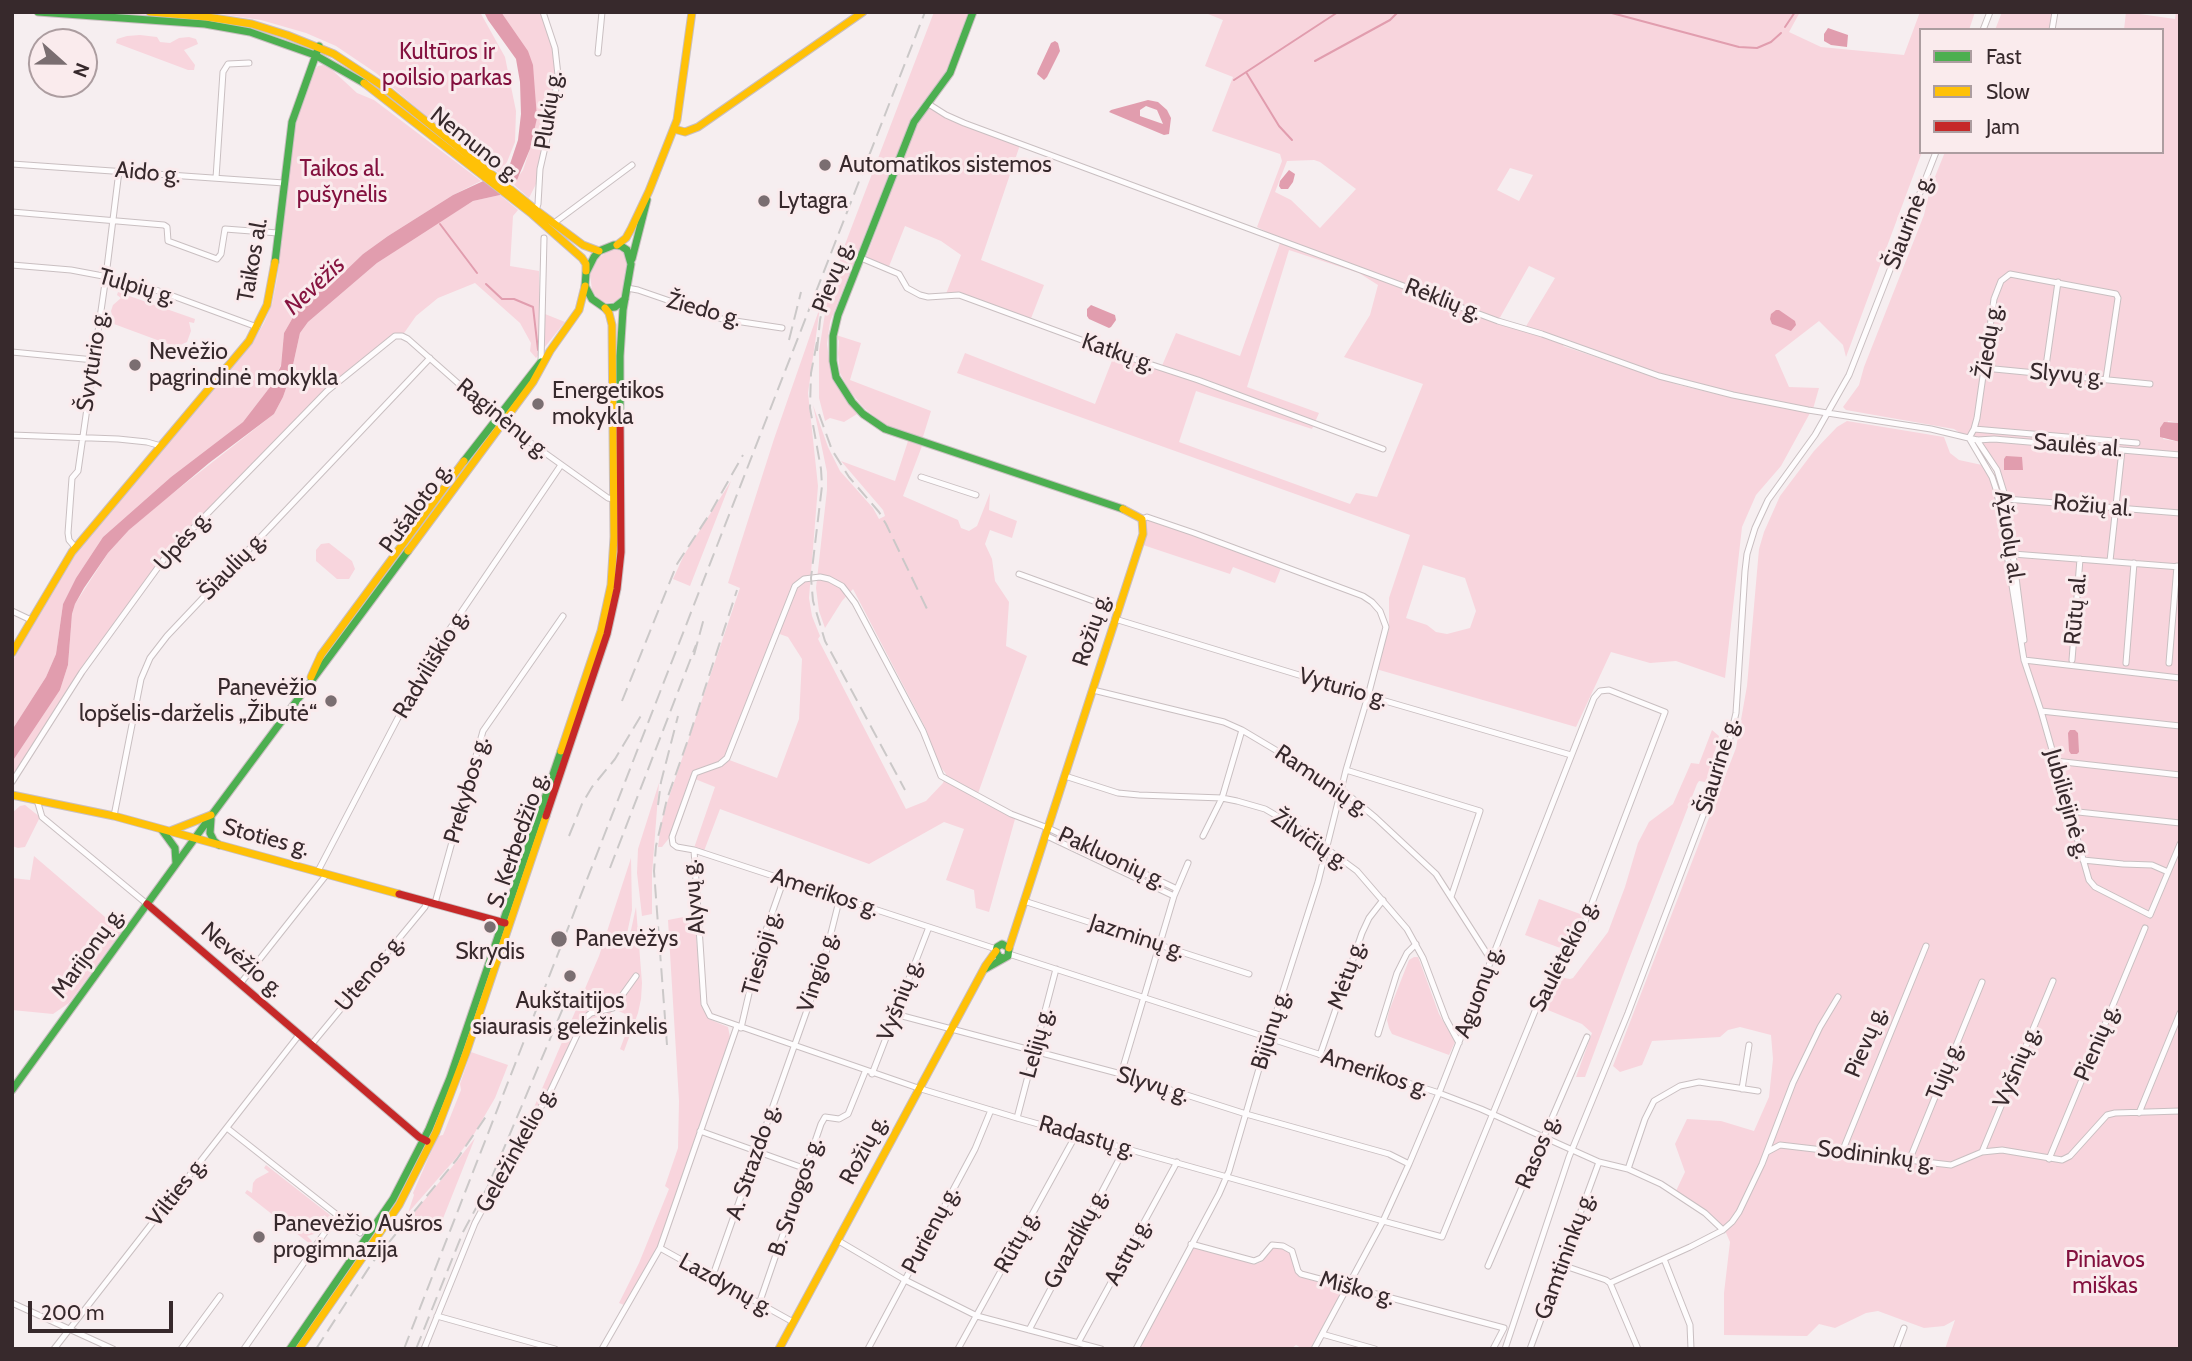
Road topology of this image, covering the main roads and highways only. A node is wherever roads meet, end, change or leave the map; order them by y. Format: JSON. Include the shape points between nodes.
{"nodes":[{"id":1,"x":38,"y":12,"type":"edge"},
{"id":2,"x":150,"y":12,"type":"edge"},
{"id":3,"x":692,"y":12,"type":"edge"},
{"id":4,"x":863,"y":12,"type":"edge"},
{"id":5,"x":973,"y":12,"type":"edge"},
{"id":6,"x":319,"y":46,"type":"junction"},
{"id":7,"x":315,"y":55,"type":"junction"},
{"id":8,"x":674,"y":129,"type":"junction"},
{"id":9,"x":444,"y":141,"type":"junction"},
{"id":10,"x":649,"y":191,"type":"junction"},
{"id":11,"x":534,"y":212,"type":"junction"},
{"id":12,"x":617,"y":245,"type":"junction"},
{"id":13,"x":600,"y":251,"type":"junction"},
{"id":14,"x":631,"y":264,"type":"junction"},
{"id":15,"x":586,"y":273,"type":"junction"},
{"id":16,"x":586,"y":286,"type":"junction"},
{"id":17,"x":625,"y":299,"type":"junction"},
{"id":18,"x":595,"y":302,"type":"junction"},
{"id":19,"x":605,"y":307,"type":"junction"},
{"id":20,"x":579,"y":310,"type":"junction"},
{"id":21,"x":550,"y":351,"type":"junction"},
{"id":22,"x":500,"y":420,"type":"junction"},
{"id":23,"x":617,"y":444,"type":"junction"},
{"id":24,"x":1140,"y":544,"type":"joint"},
{"id":25,"x":12,"y":653,"type":"edge"},
{"id":26,"x":572,"y":728,"type":"junction"},
{"id":27,"x":12,"y":795,"type":"edge"},
{"id":28,"x":213,"y":815,"type":"junction"},
{"id":29,"x":165,"y":830,"type":"junction"},
{"id":30,"x":195,"y":839,"type":"junction"},
{"id":31,"x":220,"y":846,"type":"junction"},
{"id":32,"x":174,"y":867,"type":"junction"},
{"id":33,"x":147,"y":904,"type":"junction"},
{"id":34,"x":505,"y":923,"type":"junction"},
{"id":35,"x":1014,"y":928,"type":"junction"},
{"id":36,"x":997,"y":948,"type":"junction"},
{"id":37,"x":1007,"y":953,"type":"junction"},
{"id":38,"x":984,"y":970,"type":"junction"},
{"id":39,"x":12,"y":1090,"type":"edge"},
{"id":40,"x":428,"y":1141,"type":"junction"},
{"id":41,"x":290,"y":1349,"type":"edge"},
{"id":42,"x":299,"y":1349,"type":"edge"},
{"id":43,"x":779,"y":1349,"type":"edge"}],
"edges":[{"from":1,"to":7,"type":"main road","name":"Nemuno g.","via":[[205,24],[259,35]]},
{"from":2,"to":6,"type":"main road","name":"Nemuno g.","via":[[252,24]]},
{"from":3,"to":8,"type":"main road"},
{"from":4,"to":8,"type":"main road","via":[[692,131]]},
{"from":5,"to":24,"type":"main road","name":"Pievų g.","via":[[950,73],[914,122],[860,258],[834,328],[834,370],[863,414],[875,423],[1132,512],[1142,519]]},
{"from":6,"to":7,"type":"main road","name":"Taikos al."},
{"from":6,"to":9,"type":"main road","name":"Nemuno g.","via":[[373,79]]},
{"from":7,"to":9,"type":"main road","name":"Nemuno g.","via":[[360,80]]},
{"from":7,"to":25,"type":"main road","name":"Taikos al.","via":[[292,122],[270,295],[257,327],[75,547]]},
{"from":8,"to":10,"type":"main road"},
{"from":9,"to":11,"type":"main road","name":"Nemuno g."},
{"from":10,"to":12,"type":"main road","via":[[626,238]]},
{"from":10,"to":14,"type":"main road"},
{"from":11,"to":13,"type":"main road","name":"Nemuno g."},
{"from":11,"to":15,"type":"main road","name":"Nemuno g.","via":[[584,260]]},
{"from":12,"to":13,"type":"main road"},
{"from":12,"to":14,"type":"main road","via":[[629,252]]},
{"from":13,"to":15,"type":"main road"},
{"from":14,"to":17,"type":"main road"},
{"from":15,"to":16,"type":"main road"},
{"from":16,"to":18,"type":"main road"},
{"from":16,"to":20,"type":"main road","name":"Pušaloto g."},
{"from":17,"to":19,"type":"main road","via":[[615,307]]},
{"from":17,"to":23,"type":"main road","name":"S. Kerbedžio g."},
{"from":18,"to":19,"type":"main road"},
{"from":18,"to":20,"type":"main road","name":"Pušaloto g."},
{"from":19,"to":23,"type":"main road","name":"S. Kerbedžio g.","via":[[612,325]]},
{"from":20,"to":21,"type":"main road","name":"Pušaloto g."},
{"from":21,"to":22,"type":"main road","name":"Pušaloto g."},
{"from":21,"to":22,"type":"main road","name":"Pušaloto g.","via":[[533,382]]},
{"from":22,"to":28,"type":"main road","name":"Pušaloto g."},
{"from":23,"to":26,"type":"main road","name":"S. Kerbedžio g.","via":[[613,562],[606,613]]},
{"from":23,"to":26,"type":"main road","name":"S. Kerbedžio g.","via":[[621,544],[617,589],[607,634]]},
{"from":24,"to":35,"type":"main road","name":"Rožių g."},
{"from":26,"to":34,"type":"main road","name":"S. Kerbedžio g."},
{"from":27,"to":29,"type":"main road","name":"Stoties g."},
{"from":28,"to":29,"type":"main road"},
{"from":28,"to":30,"type":"main road","name":"Pušaloto g."},
{"from":28,"to":31,"type":"main road","via":[[210,833]]},
{"from":29,"to":30,"type":"main road","name":"Stoties g."},
{"from":29,"to":32,"type":"main road","via":[[174,849]]},
{"from":30,"to":31,"type":"main road","name":"Stoties g."},
{"from":30,"to":32,"type":"main road","name":"Marijonų g."},
{"from":31,"to":34,"type":"main road","name":"Stoties g."},
{"from":32,"to":33,"type":"main road","name":"Marijonų g."},
{"from":33,"to":39,"type":"main road","name":"Marijonų g."},
{"from":33,"to":40,"type":"main road","name":"Nevėžio g."},
{"from":34,"to":40,"type":"main road","name":"S. Kerbedžio g.","via":[[453,1092]]},
{"from":35,"to":36,"type":"main road","name":"Rožių g."},
{"from":35,"to":37,"type":"main road","name":"Rožių g."},
{"from":36,"to":37,"type":"main road","via":[[997,955]]},
{"from":36,"to":37,"type":"main road","via":[[1004,944]]},
{"from":36,"to":38,"type":"main road","name":"Rožių g."},
{"from":37,"to":38,"type":"main road","name":"Rožių g."},
{"from":38,"to":43,"type":"main road","name":"Rožių g."},
{"from":40,"to":41,"type":"main road","name":"S. Kerbedžio g."},
{"from":40,"to":42,"type":"main road","name":"S. Kerbedžio g.","via":[[399,1205]]}]}
